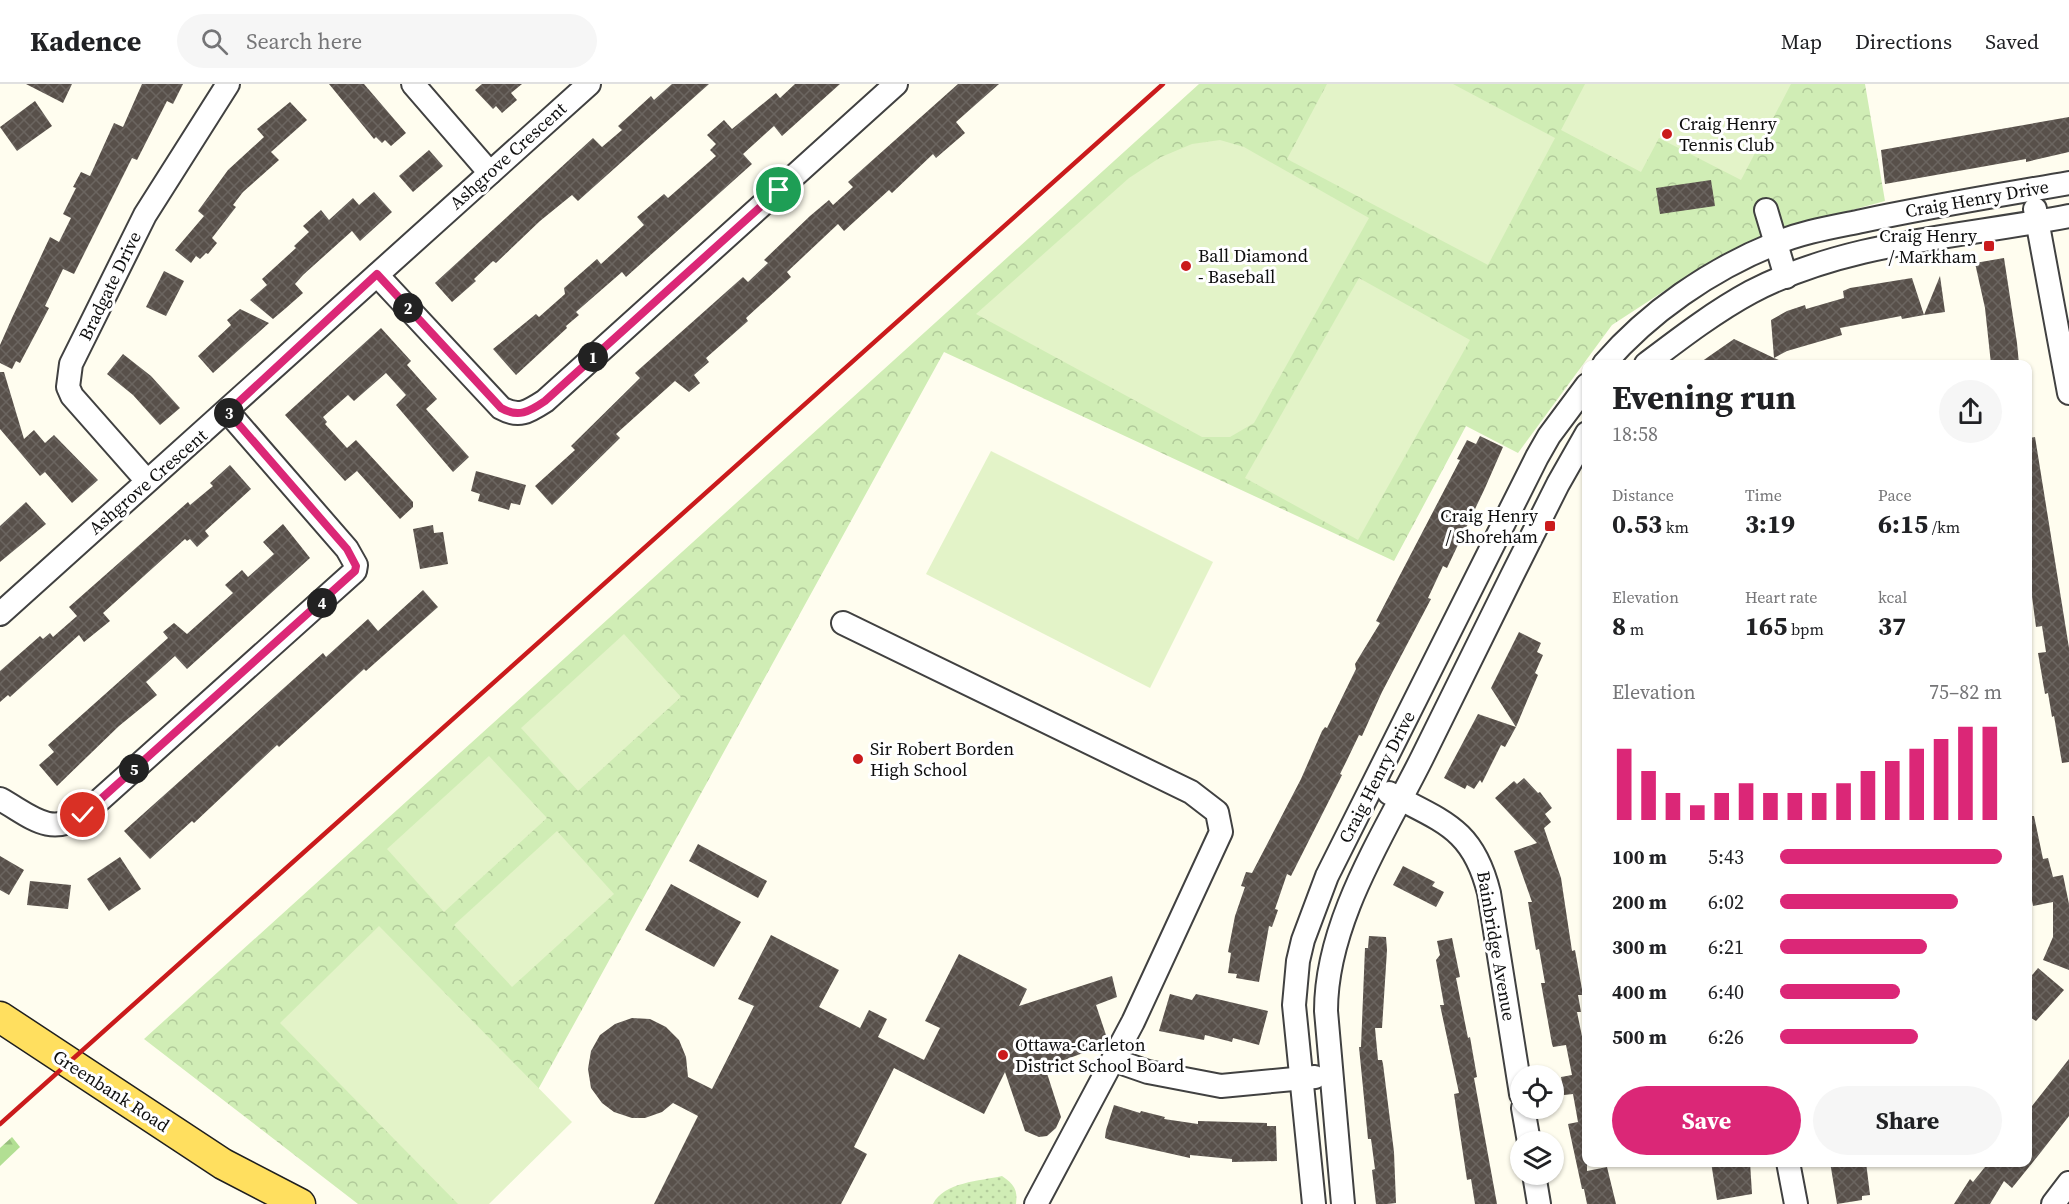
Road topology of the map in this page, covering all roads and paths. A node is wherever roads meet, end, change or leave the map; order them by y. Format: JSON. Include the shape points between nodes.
{"nodes":[{"id":1,"x":228,"y":84,"type":"edge"},
{"id":2,"x":412,"y":84,"type":"edge"},
{"id":3,"x":589,"y":84,"type":"edge"},
{"id":4,"x":896,"y":84,"type":"edge"},
{"id":5,"x":490,"y":173,"type":"junction"},
{"id":6,"x":2069,"y":183,"type":"edge"},
{"id":7,"x":2033,"y":189,"type":"junction"},
{"id":8,"x":1766,"y":210,"type":"dead end"},
{"id":9,"x":2069,"y":216,"type":"edge"},
{"id":10,"x":2036,"y":223,"type":"junction"},
{"id":11,"x":1775,"y":243,"type":"junction"},
{"id":12,"x":377,"y":274,"type":"junction"},
{"id":13,"x":1786,"y":278,"type":"junction"},
{"id":14,"x":1608,"y":360,"type":"edge"},
{"id":15,"x":1651,"y":360,"type":"edge"},
{"id":16,"x":2069,"y":393,"type":"edge"},
{"id":17,"x":1582,"y":396,"type":"edge"},
{"id":18,"x":228,"y":412,"type":"junction"},
{"id":19,"x":1582,"y":441,"type":"edge"},
{"id":20,"x":147,"y":481,"type":"junction"},
{"id":21,"x":0,"y":614,"type":"edge"},
{"id":22,"x":843,"y":623,"type":"dead end"},
{"id":23,"x":1373,"y":784,"type":"junction"},
{"id":24,"x":0,"y":798,"type":"edge"},
{"id":25,"x":1401,"y":799,"type":"junction"},
{"id":26,"x":0,"y":1017,"type":"edge"},
{"id":27,"x":1125,"y":1064,"type":"dead end"},
{"id":28,"x":1516,"y":1065,"type":"edge"},
{"id":29,"x":1331,"y":1075,"type":"junction"},
{"id":30,"x":1301,"y":1078,"type":"junction"},
{"id":31,"x":223,"y":1164,"type":"junction"},
{"id":32,"x":1789,"y":1167,"type":"edge"},
{"id":33,"x":2069,"y":1183,"type":"edge"},
{"id":34,"x":1536,"y":1185,"type":"edge"},
{"id":35,"x":271,"y":1204,"type":"edge"},
{"id":36,"x":300,"y":1204,"type":"edge"},
{"id":37,"x":1036,"y":1204,"type":"edge"},
{"id":38,"x":1314,"y":1204,"type":"edge"},
{"id":39,"x":1343,"y":1204,"type":"edge"},
{"id":40,"x":1539,"y":1204,"type":"edge"},
{"id":41,"x":1796,"y":1204,"type":"edge"},
{"id":42,"x":2053,"y":1204,"type":"edge"}],
"edges":[{"from":1,"to":20,"type":"street","name":"Bradgate Drive","via":[[145,215],[71,364],[68,387],[72,396]]},
{"from":2,"to":5,"type":"street"},
{"from":3,"to":5,"type":"street","name":"Ashgrove Crescent"},
{"from":4,"to":12,"type":"street","via":[[545,401],[520,414],[501,408]]},
{"from":5,"to":12,"type":"street","name":"Ashgrove Crescent"},
{"from":6,"to":7,"type":"street","name":"Craig Henry Drive"},
{"from":7,"to":10,"type":"street"},
{"from":7,"to":11,"type":"street","name":"Craig Henry Drive","via":[[1890,214]]},
{"from":8,"to":11,"type":"street"},
{"from":9,"to":10,"type":"street","name":"Craig Henry Drive"},
{"from":10,"to":13,"type":"street","name":"Craig Henry Drive","via":[[1873,250]]},
{"from":10,"to":16,"type":"street"},
{"from":11,"to":13,"type":"street"},
{"from":11,"to":14,"type":"street","name":"Craig Henry Drive","via":[[1661,309]]},
{"from":12,"to":18,"type":"street","name":"Ashgrove Crescent"},
{"from":13,"to":15,"type":"street","name":"Craig Henry Drive","via":[[1751,292]]},
{"from":17,"to":23,"type":"street","name":"Craig Henry Drive","via":[[1537,457]]},
{"from":18,"to":20,"type":"street","name":"Ashgrove Crescent"},
{"from":18,"to":24,"type":"street","via":[[347,549],[355,571],[69,824],[48,826]]},
{"from":19,"to":25,"type":"street","name":"Craig Henry Drive","via":[[1557,483]]},
{"from":20,"to":21,"type":"street","name":"Ashgrove Crescent"},
{"from":22,"to":37,"type":"street","via":[[1191,792],[1217,812],[1221,832],[1133,1022]]},
{"from":23,"to":25,"type":"street","name":"Bainbridge Avenue"},
{"from":23,"to":30,"type":"street","name":"Craig Henry Drive","via":[[1322,886],[1300,951],[1294,1005]]},
{"from":25,"to":28,"type":"street","name":"Bainbridge Avenue","via":[[1454,828],[1480,861],[1489,893]]},
{"from":25,"to":29,"type":"street","name":"Craig Henry Drive","via":[[1350,902],[1334,945],[1326,990]]},
{"from":26,"to":31,"type":"main road","name":"Greenbank Road"},
{"from":27,"to":30,"type":"street","via":[[1221,1086]]},
{"from":29,"to":30,"type":"street"},
{"from":29,"to":39,"type":"street","name":"Craig Henry Drive"},
{"from":30,"to":38,"type":"street","name":"Craig Henry Drive"},
{"from":31,"to":35,"type":"main road","name":"Greenbank Road"},
{"from":31,"to":36,"type":"main road","name":"Greenbank Road"},
{"from":32,"to":41,"type":"street"},
{"from":33,"to":42,"type":"street"},
{"from":34,"to":40,"type":"street"}]}
